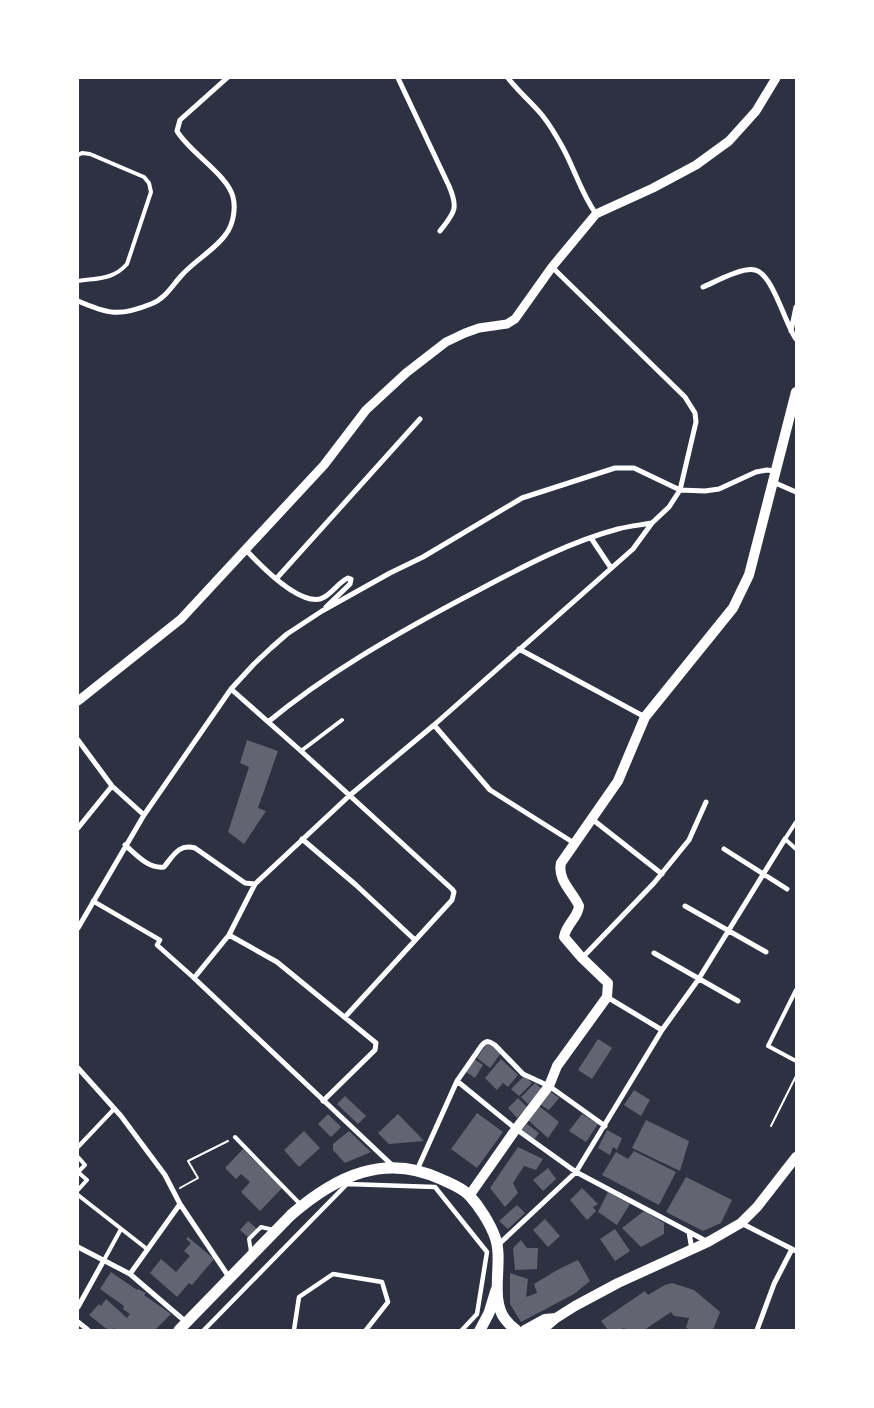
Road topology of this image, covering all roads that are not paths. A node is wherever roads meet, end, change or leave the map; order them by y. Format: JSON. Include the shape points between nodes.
{"nodes":[{"id":1,"x":227,"y":78,"type":"edge"},
{"id":2,"x":398,"y":78,"type":"edge"},
{"id":3,"x":508,"y":78,"type":"edge"},
{"id":4,"x":776,"y":78,"type":"edge"},
{"id":5,"x":78,"y":155,"type":"edge"},
{"id":6,"x":596,"y":214,"type":"junction"},
{"id":7,"x":440,"y":231,"type":"dead end"},
{"id":8,"x":552,"y":267,"type":"junction"},
{"id":9,"x":78,"y":281,"type":"edge"},
{"id":10,"x":703,"y":287,"type":"dead end"},
{"id":11,"x":78,"y":301,"type":"edge"},
{"id":12,"x":796,"y":307,"type":"edge"},
{"id":13,"x":791,"y":331,"type":"junction"},
{"id":14,"x":796,"y":339,"type":"edge"},
{"id":15,"x":796,"y":392,"type":"edge"},
{"id":16,"x":420,"y":418,"type":"dead end"},
{"id":17,"x":775,"y":471,"type":"junction"},
{"id":18,"x":772,"y":482,"type":"junction"},
{"id":19,"x":680,"y":490,"type":"junction"},
{"id":20,"x":796,"y":492,"type":"edge"},
{"id":21,"x":652,"y":523,"type":"junction"},
{"id":22,"x":591,"y":538,"type":"junction"},
{"id":23,"x":246,"y":550,"type":"junction"},
{"id":24,"x":611,"y":568,"type":"junction"},
{"id":25,"x":276,"y":579,"type":"junction"},
{"id":26,"x":322,"y":611,"type":"junction"},
{"id":27,"x":520,"y":649,"type":"junction"},
{"id":28,"x":231,"y":690,"type":"junction"},
{"id":29,"x":78,"y":701,"type":"edge"},
{"id":30,"x":645,"y":717,"type":"junction"},
{"id":31,"x":342,"y":720,"type":"dead end"},
{"id":32,"x":268,"y":722,"type":"junction"},
{"id":33,"x":434,"y":725,"type":"junction"},
{"id":34,"x":78,"y":740,"type":"edge"},
{"id":35,"x":301,"y":751,"type":"junction"},
{"id":36,"x":112,"y":786,"type":"junction"},
{"id":37,"x":349,"y":796,"type":"junction"},
{"id":38,"x":706,"y":802,"type":"dead end"},
{"id":39,"x":144,"y":815,"type":"junction"},
{"id":40,"x":592,"y":819,"type":"junction"},
{"id":41,"x":796,"y":822,"type":"edge"},
{"id":42,"x":78,"y":828,"type":"edge"},
{"id":43,"x":302,"y":839,"type":"junction"},
{"id":44,"x":785,"y":839,"type":"junction"},
{"id":45,"x":574,"y":843,"type":"junction"},
{"id":46,"x":125,"y":845,"type":"junction"},
{"id":47,"x":724,"y":849,"type":"dead end"},
{"id":48,"x":796,"y":849,"type":"edge"},
{"id":49,"x":662,"y":874,"type":"junction"},
{"id":50,"x":762,"y":874,"type":"junction"},
{"id":51,"x":255,"y":884,"type":"junction"},
{"id":52,"x":787,"y":888,"type":"dead end"},
{"id":53,"x":93,"y":901,"type":"junction"},
{"id":54,"x":685,"y":906,"type":"dead end"},
{"id":55,"x":78,"y":928,"type":"edge"},
{"id":56,"x":730,"y":930,"type":"junction"},
{"id":57,"x":229,"y":935,"type":"junction"},
{"id":58,"x":415,"y":940,"type":"junction"},
{"id":59,"x":766,"y":952,"type":"dead end"},
{"id":60,"x":654,"y":953,"type":"dead end"},
{"id":61,"x":582,"y":958,"type":"junction"},
{"id":62,"x":194,"y":978,"type":"junction"},
{"id":63,"x":698,"y":980,"type":"junction"},
{"id":64,"x":796,"y":990,"type":"edge"},
{"id":65,"x":607,"y":997,"type":"junction"},
{"id":66,"x":738,"y":1001,"type":"dead end"},
{"id":67,"x":344,"y":1018,"type":"junction"},
{"id":68,"x":662,"y":1030,"type":"junction"},
{"id":69,"x":796,"y":1061,"type":"edge"},
{"id":70,"x":78,"y":1068,"type":"edge"},
{"id":71,"x":457,"y":1081,"type":"junction"},
{"id":72,"x":549,"y":1086,"type":"junction"},
{"id":73,"x":323,"y":1101,"type":"junction"},
{"id":74,"x":114,"y":1109,"type":"junction"},
{"id":75,"x":604,"y":1126,"type":"junction"},
{"id":76,"x":516,"y":1128,"type":"junction"},
{"id":77,"x":234,"y":1137,"type":"road end"},
{"id":78,"x":78,"y":1147,"type":"edge"},
{"id":79,"x":78,"y":1157,"type":"edge"},
{"id":80,"x":796,"y":1157,"type":"edge"},
{"id":81,"x":393,"y":1167,"type":"junction"},
{"id":82,"x":417,"y":1170,"type":"junction"},
{"id":83,"x":576,"y":1172,"type":"junction"},
{"id":84,"x":78,"y":1190,"type":"edge"},
{"id":85,"x":78,"y":1195,"type":"edge"},
{"id":86,"x":469,"y":1196,"type":"junction"},
{"id":87,"x":180,"y":1204,"type":"junction"},
{"id":88,"x":302,"y":1206,"type":"junction"},
{"id":89,"x":741,"y":1223,"type":"junction"},
{"id":90,"x":121,"y":1229,"type":"junction"},
{"id":91,"x":689,"y":1232,"type":"junction"},
{"id":92,"x":708,"y":1242,"type":"junction"},
{"id":93,"x":498,"y":1246,"type":"junction"},
{"id":94,"x":78,"y":1247,"type":"edge"},
{"id":95,"x":147,"y":1249,"type":"junction"},
{"id":96,"x":692,"y":1250,"type":"junction"},
{"id":97,"x":794,"y":1250,"type":"edge"},
{"id":98,"x":104,"y":1260,"type":"junction"},
{"id":99,"x":130,"y":1274,"type":"junction"},
{"id":100,"x":230,"y":1278,"type":"junction"},
{"id":101,"x":497,"y":1289,"type":"junction"},
{"id":102,"x":78,"y":1307,"type":"edge"},
{"id":103,"x":556,"y":1318,"type":"junction"},
{"id":104,"x":78,"y":1322,"type":"edge"},
{"id":105,"x":183,"y":1326,"type":"edge"},
{"id":106,"x":88,"y":1330,"type":"edge"},
{"id":107,"x":204,"y":1330,"type":"edge"},
{"id":108,"x":294,"y":1330,"type":"edge"},
{"id":109,"x":366,"y":1330,"type":"edge"},
{"id":110,"x":462,"y":1330,"type":"edge"},
{"id":111,"x":480,"y":1330,"type":"edge"},
{"id":112,"x":516,"y":1330,"type":"edge"},
{"id":113,"x":525,"y":1330,"type":"edge"},
{"id":114,"x":542,"y":1330,"type":"edge"},
{"id":115,"x":757,"y":1330,"type":"edge"}],
"edges":[{"from":1,"to":11,"type":"street","via":[[180,120],[177,130],[233,196],[232,223],[227,234],[194,262],[154,304],[114,313]]},
{"from":2,"to":7,"type":"street","via":[[455,203],[452,216]]},
{"from":3,"to":6,"type":"street","via":[[542,116],[562,146],[586,200]]},
{"from":4,"to":6,"type":"street","via":[[756,111],[730,141],[696,165]]},
{"from":5,"to":9,"type":"lane","via":[[90,154],[144,177],[150,183],[151,192],[127,264],[112,276]]},
{"from":6,"to":8,"type":"street"},
{"from":8,"to":19,"type":"street","via":[[685,397],[695,413],[696,422]]},
{"from":8,"to":23,"type":"street","via":[[515,319],[507,324],[479,328],[446,342],[398,380],[366,410],[324,465]]},
{"from":10,"to":13,"type":"street","via":[[738,272],[754,270],[760,273],[769,282]]},
{"from":12,"to":13,"type":"street"},
{"from":13,"to":14,"type":"street"},
{"from":15,"to":17,"type":"main road"},
{"from":16,"to":25,"type":"street"},
{"from":17,"to":18,"type":"main road"},
{"from":17,"to":19,"type":"street","via":[[756,472],[718,489]]},
{"from":18,"to":20,"type":"street"},
{"from":18,"to":30,"type":"main road","via":[[748,575],[733,608]]},
{"from":19,"to":21,"type":"street","via":[[669,507]]},
{"from":19,"to":26,"type":"street","via":[[637,468],[623,467],[522,498],[423,557]]},
{"from":21,"to":22,"type":"street"},
{"from":21,"to":24,"type":"street","via":[[633,549]]},
{"from":22,"to":24,"type":"street"},
{"from":22,"to":32,"type":"street","via":[[554,552],[364,653]]},
{"from":23,"to":25,"type":"street"},
{"from":23,"to":29,"type":"street","via":[[175,625]]},
{"from":24,"to":27,"type":"street"},
{"from":25,"to":26,"type":"street","via":[[296,593],[318,599],[342,581],[351,579],[350,584]]},
{"from":26,"to":28,"type":"street","via":[[270,648]]},
{"from":27,"to":30,"type":"street"},
{"from":27,"to":33,"type":"street"},
{"from":28,"to":32,"type":"street"},
{"from":28,"to":39,"type":"street"},
{"from":30,"to":40,"type":"main road","via":[[618,781]]},
{"from":31,"to":35,"type":"lane"},
{"from":32,"to":35,"type":"street"},
{"from":33,"to":37,"type":"street"},
{"from":33,"to":45,"type":"street","via":[[490,790]]},
{"from":34,"to":36,"type":"street"},
{"from":35,"to":37,"type":"street"},
{"from":36,"to":39,"type":"street"},
{"from":36,"to":42,"type":"street"},
{"from":37,"to":43,"type":"street"},
{"from":37,"to":58,"type":"street","via":[[454,892],[452,900]]},
{"from":38,"to":49,"type":"street","via":[[689,840]]},
{"from":39,"to":46,"type":"street"},
{"from":40,"to":45,"type":"main road"},
{"from":40,"to":49,"type":"street"},
{"from":41,"to":44,"type":"lane"},
{"from":43,"to":51,"type":"street"},
{"from":43,"to":58,"type":"street"},
{"from":44,"to":48,"type":"lane"},
{"from":44,"to":50,"type":"street"},
{"from":45,"to":61,"type":"main road","via":[[559,869],[579,906],[564,937]]},
{"from":46,"to":51,"type":"street","via":[[156,868],[164,867],[180,848],[195,848],[244,883]]},
{"from":46,"to":53,"type":"street"},
{"from":47,"to":50,"type":"street"},
{"from":49,"to":61,"type":"street"},
{"from":50,"to":52,"type":"street"},
{"from":50,"to":56,"type":"street"},
{"from":51,"to":57,"type":"street"},
{"from":53,"to":55,"type":"street"},
{"from":53,"to":62,"type":"street","via":[[160,940],[157,944]]},
{"from":54,"to":56,"type":"street"},
{"from":56,"to":59,"type":"street"},
{"from":56,"to":63,"type":"street"},
{"from":57,"to":62,"type":"street"},
{"from":57,"to":67,"type":"street","via":[[277,962]]},
{"from":58,"to":67,"type":"street"},
{"from":60,"to":63,"type":"street"},
{"from":61,"to":65,"type":"main road","via":[[608,983]]},
{"from":62,"to":73,"type":"street"},
{"from":63,"to":66,"type":"street"},
{"from":63,"to":68,"type":"street"},
{"from":64,"to":69,"type":"lane","via":[[768,1046]]},
{"from":65,"to":68,"type":"street"},
{"from":65,"to":72,"type":"main road","via":[[557,1066]]},
{"from":67,"to":73,"type":"street","via":[[374,1040],[376,1047]]},
{"from":68,"to":75,"type":"street"},
{"from":70,"to":74,"type":"street"},
{"from":71,"to":72,"type":"street","via":[[482,1045],[489,1041],[523,1074]]},
{"from":71,"to":76,"type":"street"},
{"from":71,"to":82,"type":"street"},
{"from":72,"to":75,"type":"street"},
{"from":72,"to":76,"type":"main road"},
{"from":73,"to":81,"type":"street"},
{"from":74,"to":78,"type":"lane"},
{"from":74,"to":87,"type":"street","via":[[165,1176]]},
{"from":75,"to":83,"type":"street"},
{"from":76,"to":83,"type":"street"},
{"from":76,"to":86,"type":"main road"},
{"from":77,"to":88,"type":"lane"},
{"from":79,"to":84,"type":"lane","via":[[85,1165],[78,1172],[87,1180]]},
{"from":80,"to":89,"type":"main road","via":[[758,1207]]},
{"from":81,"to":82,"type":"main road"},
{"from":81,"to":88,"type":"main road","via":[[340,1181]]},
{"from":82,"to":86,"type":"main road","via":[[432,1174]]},
{"from":83,"to":91,"type":"street"},
{"from":83,"to":93,"type":"street"},
{"from":85,"to":90,"type":"lane"},
{"from":86,"to":93,"type":"main road","via":[[490,1226]]},
{"from":87,"to":95,"type":"street"},
{"from":87,"to":100,"type":"street"},
{"from":88,"to":100,"type":"main road"},
{"from":89,"to":92,"type":"main road"},
{"from":89,"to":97,"type":"street"},
{"from":90,"to":95,"type":"lane"},
{"from":90,"to":98,"type":"lane"},
{"from":91,"to":92,"type":"street"},
{"from":91,"to":96,"type":"street"},
{"from":92,"to":96,"type":"main road"},
{"from":93,"to":101,"type":"main road"},
{"from":94,"to":98,"type":"street"},
{"from":95,"to":99,"type":"street"},
{"from":96,"to":103,"type":"main road","via":[[618,1283]]},
{"from":97,"to":115,"type":"street","via":[[774,1284]]},
{"from":98,"to":99,"type":"street"},
{"from":98,"to":102,"type":"street"},
{"from":99,"to":105,"type":"street"},
{"from":100,"to":105,"type":"main road"},
{"from":101,"to":111,"type":"main road"},
{"from":101,"to":112,"type":"main road","via":[[502,1314]]},
{"from":103,"to":113,"type":"main road","via":[[545,1319]]},
{"from":103,"to":114,"type":"main road"},
{"from":104,"to":106,"type":"street"},
{"from":107,"to":110,"type":"street","via":[[347,1184],[436,1187],[487,1252],[477,1314]]},
{"from":108,"to":109,"type":"street","via":[[299,1297],[333,1274],[382,1282],[388,1302]]}]}
